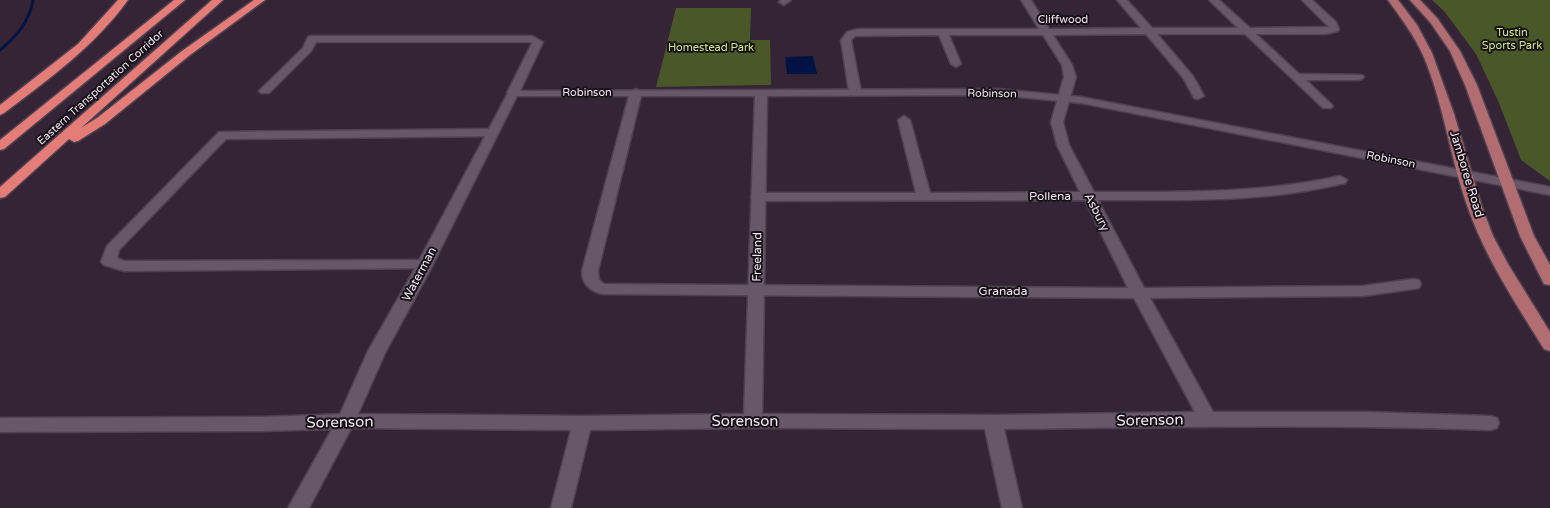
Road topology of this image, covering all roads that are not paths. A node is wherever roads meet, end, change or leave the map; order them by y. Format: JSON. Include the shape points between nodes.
{"nodes":[{"id":1,"x":123,"y":0,"type":"edge"},
{"id":2,"x":180,"y":0,"type":"edge"},
{"id":3,"x":218,"y":0,"type":"edge"},
{"id":4,"x":260,"y":0,"type":"edge"},
{"id":5,"x":1026,"y":0,"type":"edge"},
{"id":6,"x":1122,"y":0,"type":"edge"},
{"id":7,"x":1214,"y":0,"type":"edge"},
{"id":8,"x":1308,"y":0,"type":"edge"},
{"id":9,"x":1393,"y":0,"type":"edge"},
{"id":10,"x":1415,"y":0,"type":"edge"},
{"id":11,"x":1046,"y":32,"type":"junction"},
{"id":12,"x":1151,"y":32,"type":"junction"},
{"id":13,"x":1248,"y":32,"type":"junction"},
{"id":14,"x":943,"y":33,"type":"junction"},
{"id":15,"x":956,"y":64,"type":"dead end"},
{"id":16,"x":1358,"y":76,"type":"dead end"},
{"id":17,"x":1298,"y":77,"type":"junction"},
{"id":18,"x":265,"y":91,"type":"dead end"},
{"id":19,"x":513,"y":92,"type":"junction"},
{"id":20,"x":636,"y":92,"type":"junction"},
{"id":21,"x":761,"y":92,"type":"junction"},
{"id":22,"x":855,"y":92,"type":"junction"},
{"id":23,"x":1198,"y":96,"type":"dead end"},
{"id":24,"x":1064,"y":98,"type":"junction"},
{"id":25,"x":1327,"y":106,"type":"dead end"},
{"id":26,"x":0,"y":111,"type":"edge"},
{"id":27,"x":904,"y":120,"type":"dead end"},
{"id":28,"x":492,"y":133,"type":"junction"},
{"id":29,"x":0,"y":146,"type":"edge"},
{"id":30,"x":33,"y":165,"type":"junction"},
{"id":31,"x":1464,"y":174,"type":"junction"},
{"id":32,"x":1340,"y":180,"type":"dead end"},
{"id":33,"x":1506,"y":183,"type":"junction"},
{"id":34,"x":1550,"y":191,"type":"edge"},
{"id":35,"x":0,"y":194,"type":"edge"},
{"id":36,"x":924,"y":196,"type":"junction"},
{"id":37,"x":1090,"y":196,"type":"junction"},
{"id":38,"x":758,"y":197,"type":"junction"},
{"id":39,"x":425,"y":265,"type":"junction"},
{"id":40,"x":1550,"y":280,"type":"edge"},
{"id":41,"x":1412,"y":284,"type":"dead end"},
{"id":42,"x":756,"y":290,"type":"junction"},
{"id":43,"x":1139,"y":292,"type":"junction"},
{"id":44,"x":1550,"y":345,"type":"edge"},
{"id":45,"x":1208,"y":419,"type":"junction"},
{"id":46,"x":346,"y":421,"type":"junction"},
{"id":47,"x":753,"y":421,"type":"junction"},
{"id":48,"x":993,"y":422,"type":"junction"},
{"id":49,"x":582,"y":423,"type":"junction"},
{"id":50,"x":1490,"y":423,"type":"dead end"},
{"id":51,"x":0,"y":425,"type":"edge"},
{"id":52,"x":298,"y":508,"type":"edge"},
{"id":53,"x":561,"y":508,"type":"edge"},
{"id":54,"x":1012,"y":508,"type":"edge"}],
"edges":[{"from":1,"to":26,"type":"highway","via":[[103,27]]},
{"from":2,"to":29,"type":"highway","name":"Eastern Transportation Corridor"},
{"from":3,"to":30,"type":"highway","name":"Eastern Transportation Corridor"},
{"from":4,"to":30,"type":"highway","via":[[186,53],[101,121]]},
{"from":5,"to":11,"type":"street","name":"Asbury"},
{"from":6,"to":12,"type":"street"},
{"from":7,"to":13,"type":"street"},
{"from":8,"to":13,"type":"street","name":"Cliffwood","via":[[1333,24],[1334,29]]},
{"from":9,"to":31,"type":"main road","name":"Jamboree Road","via":[[1418,32],[1423,44],[1444,98]]},
{"from":10,"to":33,"type":"main road","via":[[1434,20],[1455,51],[1471,85]]},
{"from":11,"to":12,"type":"street","name":"Cliffwood"},
{"from":11,"to":14,"type":"street","name":"Cliffwood"},
{"from":11,"to":24,"type":"street","name":"Asbury","via":[[1067,65],[1070,77]]},
{"from":12,"to":13,"type":"street","name":"Cliffwood"},
{"from":12,"to":23,"type":"street","via":[[1190,78]]},
{"from":13,"to":17,"type":"street"},
{"from":14,"to":15,"type":"street"},
{"from":14,"to":22,"type":"street","name":"Cliffwood","via":[[851,34],[846,40]]},
{"from":16,"to":17,"type":"street"},
{"from":17,"to":25,"type":"street"},
{"from":18,"to":19,"type":"street","name":"Waterman","via":[[307,49],[312,39],[536,40],[530,60]]},
{"from":19,"to":20,"type":"street","name":"Robinson"},
{"from":19,"to":28,"type":"street","name":"Waterman"},
{"from":20,"to":21,"type":"street","name":"Robinson"},
{"from":20,"to":42,"type":"street","name":"Granada","via":[[589,279],[602,289],[615,290]]},
{"from":21,"to":22,"type":"street","name":"Robinson"},
{"from":21,"to":38,"type":"street","name":"Freeland"},
{"from":22,"to":24,"type":"street","name":"Robinson","via":[[1005,92]]},
{"from":24,"to":31,"type":"street","name":"Robinson"},
{"from":24,"to":37,"type":"street","name":"Asbury","via":[[1057,122],[1058,132]]},
{"from":27,"to":36,"type":"street"},
{"from":28,"to":39,"type":"street","name":"Waterman"},
{"from":28,"to":39,"type":"street","via":[[223,135],[112,249],[109,258],[110,262],[124,266]]},
{"from":30,"to":35,"type":"highway","name":"Eastern Transportation Corridor"},
{"from":31,"to":33,"type":"street","name":"Robinson"},
{"from":31,"to":44,"type":"main road","name":"Jamboree Road","via":[[1486,235]]},
{"from":32,"to":37,"type":"street","name":"Pollena","via":[[1260,194]]},
{"from":33,"to":34,"type":"street","name":"Robinson"},
{"from":33,"to":40,"type":"main road","via":[[1527,236]]},
{"from":36,"to":37,"type":"street","name":"Pollena"},
{"from":36,"to":38,"type":"street","name":"Pollena"},
{"from":37,"to":43,"type":"street","name":"Asbury"},
{"from":38,"to":42,"type":"street","name":"Freeland"},
{"from":39,"to":46,"type":"street","name":"Waterman","via":[[377,351]]},
{"from":41,"to":43,"type":"street","name":"Granada","via":[[1363,291]]},
{"from":42,"to":43,"type":"street","name":"Granada"},
{"from":42,"to":47,"type":"street","name":"Freeland"},
{"from":43,"to":45,"type":"street","name":"Asbury"},
{"from":45,"to":48,"type":"street","name":"Sorenson"},
{"from":45,"to":50,"type":"street","name":"Sorenson"},
{"from":46,"to":49,"type":"street","name":"Sorenson"},
{"from":46,"to":51,"type":"street","name":"Sorenson"},
{"from":46,"to":52,"type":"street","name":"Waterman"},
{"from":47,"to":48,"type":"street","name":"Sorenson"},
{"from":47,"to":49,"type":"street","name":"Sorenson"},
{"from":48,"to":54,"type":"street"},
{"from":49,"to":53,"type":"street"}]}
